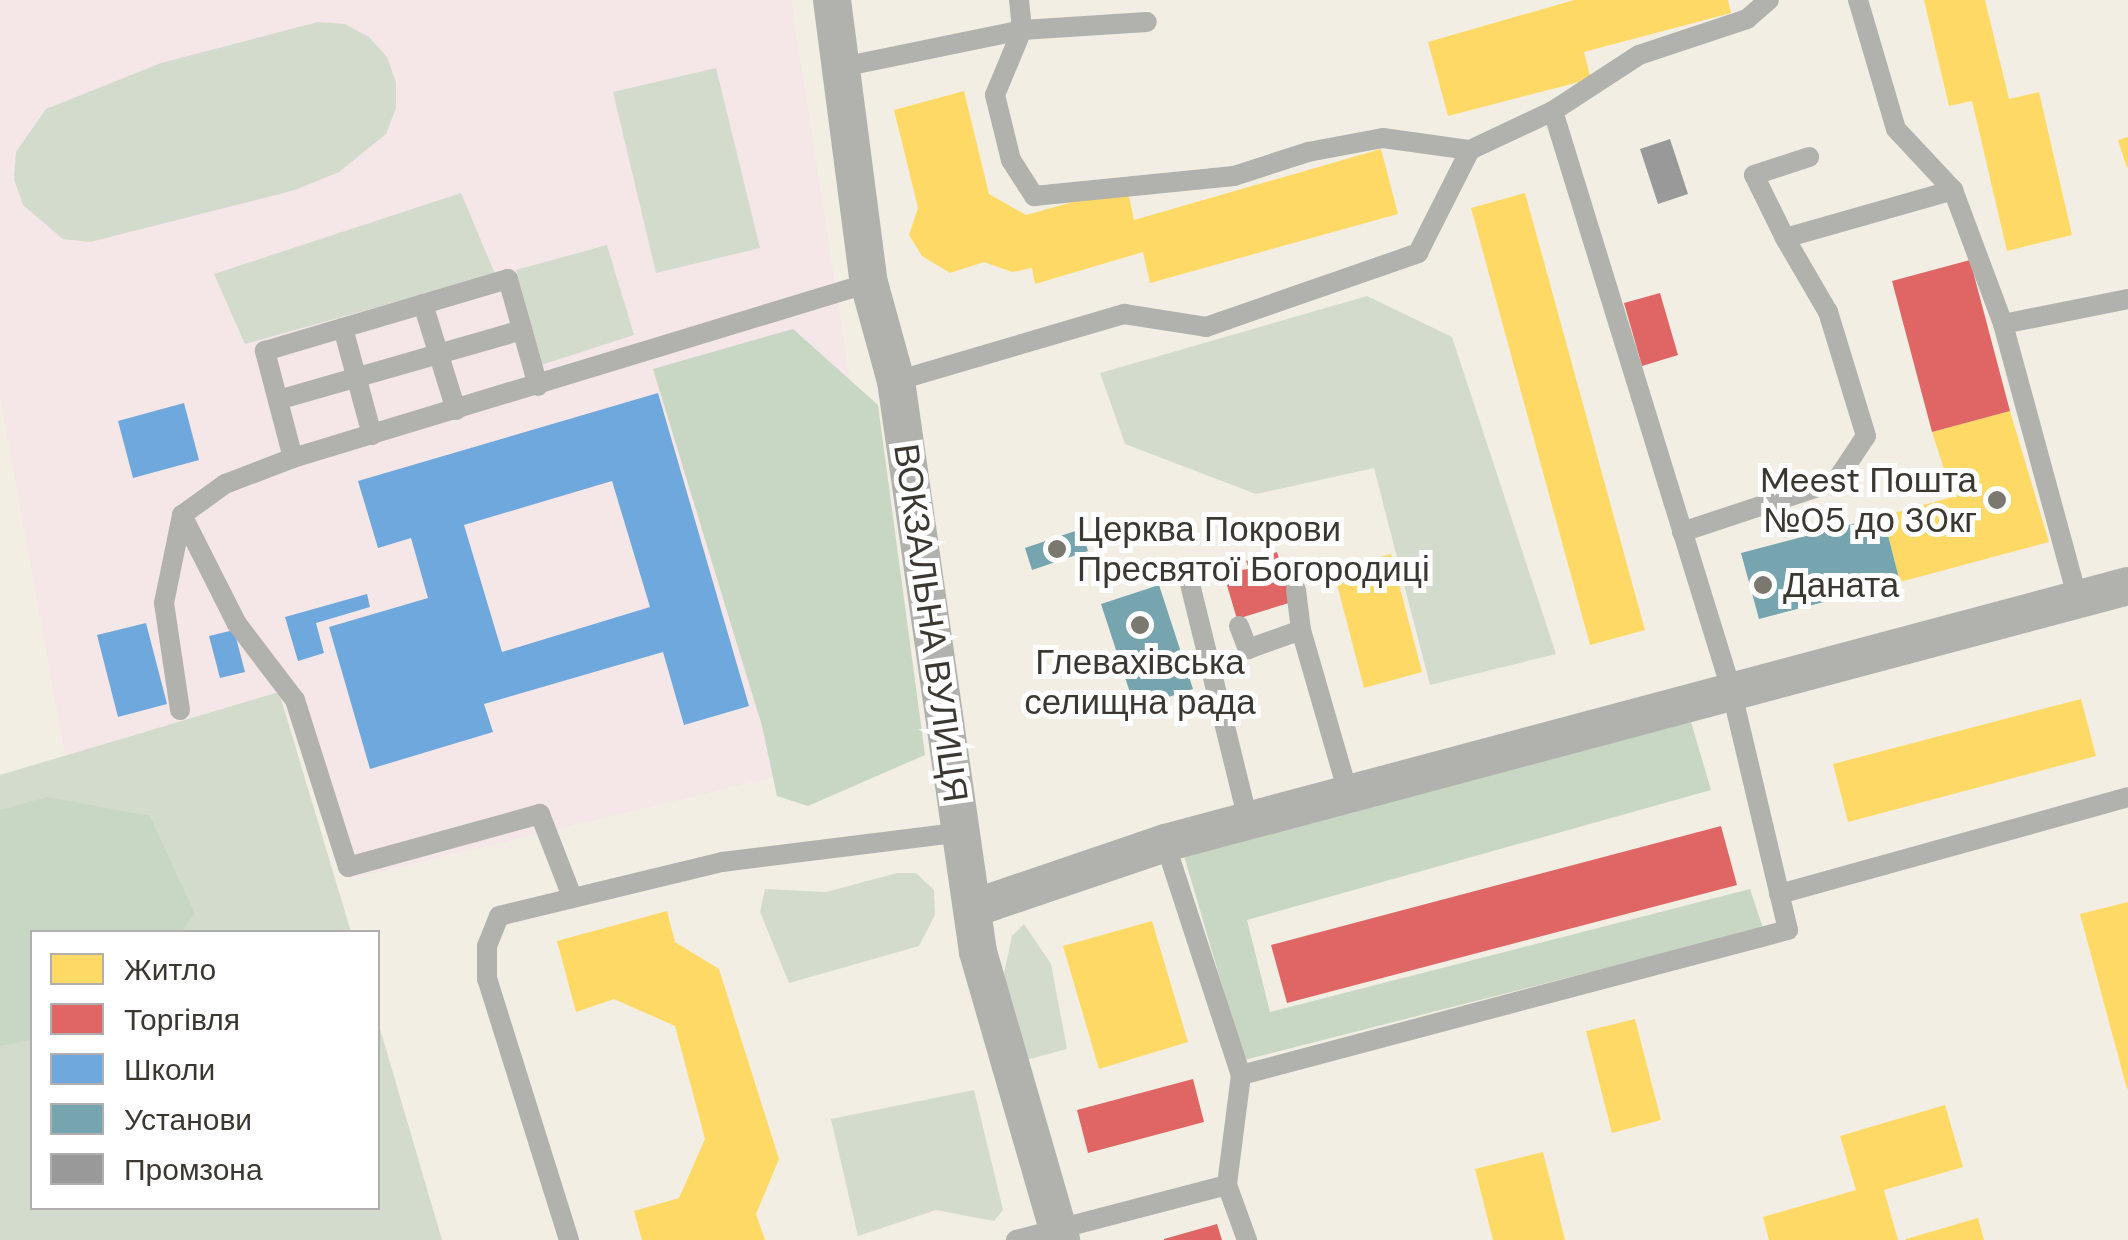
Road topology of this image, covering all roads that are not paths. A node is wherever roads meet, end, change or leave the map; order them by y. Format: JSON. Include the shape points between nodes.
{"nodes":[{"id":1,"x":832,"y":0,"type":"edge"},
{"id":2,"x":1020,"y":0,"type":"edge"},
{"id":3,"x":1769,"y":0,"type":"edge"},
{"id":4,"x":1858,"y":0,"type":"edge"},
{"id":5,"x":1147,"y":22,"type":"dead end"},
{"id":6,"x":1022,"y":30,"type":"junction"},
{"id":7,"x":842,"y":67,"type":"junction"},
{"id":8,"x":1552,"y":111,"type":"junction"},
{"id":9,"x":1470,"y":150,"type":"junction"},
{"id":10,"x":1809,"y":156,"type":"dead end"},
{"id":11,"x":1954,"y":190,"type":"junction"},
{"id":12,"x":1785,"y":238,"type":"junction"},
{"id":13,"x":870,"y":282,"type":"junction"},
{"id":14,"x":2128,"y":299,"type":"edge"},
{"id":15,"x":423,"y":304,"type":"junction"},
{"id":16,"x":2003,"y":324,"type":"junction"},
{"id":17,"x":343,"y":328,"type":"junction"},
{"id":18,"x":522,"y":330,"type":"junction"},
{"id":19,"x":438,"y":353,"type":"junction"},
{"id":20,"x":357,"y":377,"type":"junction"},
{"id":21,"x":896,"y":381,"type":"junction"},
{"id":22,"x":538,"y":386,"type":"junction"},
{"id":23,"x":278,"y":400,"type":"junction"},
{"id":24,"x":456,"y":410,"type":"junction"},
{"id":25,"x":372,"y":434,"type":"junction"},
{"id":26,"x":293,"y":458,"type":"junction"},
{"id":27,"x":182,"y":515,"type":"junction"},
{"id":28,"x":1682,"y":532,"type":"junction"},
{"id":29,"x":1190,"y":584,"type":"dead end"},
{"id":30,"x":2128,"y":586,"type":"edge"},
{"id":31,"x":1296,"y":590,"type":"dead end"},
{"id":32,"x":2078,"y":601,"type":"junction"},
{"id":33,"x":1239,"y":626,"type":"dead end"},
{"id":34,"x":1301,"y":630,"type":"junction"},
{"id":35,"x":1731,"y":690,"type":"junction"},
{"id":36,"x":180,"y":710,"type":"dead end"},
{"id":37,"x":1348,"y":793,"type":"junction"},
{"id":38,"x":2128,"y":797,"type":"edge"},
{"id":39,"x":1248,"y":820,"type":"junction"},
{"id":40,"x":962,"y":832,"type":"junction"},
{"id":41,"x":1165,"y":843,"type":"junction"},
{"id":42,"x":571,"y":894,"type":"junction"},
{"id":43,"x":1779,"y":894,"type":"junction"},
{"id":44,"x":974,"y":908,"type":"junction"},
{"id":45,"x":1241,"y":1075,"type":"junction"},
{"id":46,"x":1226,"y":1185,"type":"junction"},
{"id":47,"x":1060,"y":1233,"type":"edge"},
{"id":48,"x":569,"y":1240,"type":"edge"},
{"id":49,"x":1016,"y":1240,"type":"edge"},
{"id":50,"x":1247,"y":1240,"type":"edge"}],
"edges":[{"from":1,"to":7,"type":"street","name":"ВОКЗАЛЬНА ВУЛИЦЯ"},
{"from":2,"to":6,"type":"lane"},
{"from":3,"to":8,"type":"lane","via":[[1748,20],[1639,55]]},
{"from":4,"to":11,"type":"lane","via":[[1896,129]]},
{"from":5,"to":6,"type":"lane"},
{"from":6,"to":7,"type":"lane"},
{"from":6,"to":9,"type":"lane","via":[[995,95],[1012,160],[1034,196],[1234,176],[1383,138]]},
{"from":7,"to":13,"type":"street","name":"ВОКЗАЛЬНА ВУЛИЦЯ"},
{"from":8,"to":9,"type":"lane"},
{"from":8,"to":28,"type":"lane"},
{"from":9,"to":21,"type":"lane","via":[[1418,253],[1206,327],[1124,314]]},
{"from":10,"to":12,"type":"lane","via":[[1754,175]]},
{"from":11,"to":12,"type":"lane"},
{"from":11,"to":16,"type":"lane"},
{"from":12,"to":28,"type":"lane","via":[[1828,312],[1866,436],[1836,481]]},
{"from":13,"to":21,"type":"street","name":"ВОКЗАЛЬНА ВУЛИЦЯ"},
{"from":13,"to":22,"type":"lane"},
{"from":14,"to":16,"type":"lane"},
{"from":15,"to":17,"type":"lane"},
{"from":15,"to":18,"type":"lane","via":[[508,279]]},
{"from":15,"to":19,"type":"lane"},
{"from":16,"to":32,"type":"lane"},
{"from":17,"to":20,"type":"lane"},
{"from":17,"to":23,"type":"lane","via":[[265,350]]},
{"from":18,"to":19,"type":"lane"},
{"from":18,"to":22,"type":"lane"},
{"from":19,"to":20,"type":"lane"},
{"from":19,"to":24,"type":"lane"},
{"from":20,"to":23,"type":"lane"},
{"from":20,"to":25,"type":"lane"},
{"from":21,"to":40,"type":"street","name":"ВОКЗАЛЬНА ВУЛИЦЯ"},
{"from":22,"to":24,"type":"lane"},
{"from":23,"to":26,"type":"lane"},
{"from":24,"to":25,"type":"lane"},
{"from":25,"to":26,"type":"lane"},
{"from":26,"to":27,"type":"lane","via":[[225,484]]},
{"from":27,"to":36,"type":"lane","via":[[164,603]]},
{"from":27,"to":42,"type":"lane","via":[[237,624],[295,700],[348,867],[540,814]]},
{"from":28,"to":35,"type":"lane"},
{"from":29,"to":39,"type":"lane"},
{"from":30,"to":32,"type":"street"},
{"from":31,"to":34,"type":"lane"},
{"from":32,"to":35,"type":"street"},
{"from":33,"to":34,"type":"lane","via":[[1248,648]]},
{"from":34,"to":37,"type":"lane"},
{"from":35,"to":37,"type":"street"},
{"from":35,"to":43,"type":"lane"},
{"from":37,"to":39,"type":"street"},
{"from":38,"to":43,"type":"lane"},
{"from":39,"to":41,"type":"street"},
{"from":40,"to":42,"type":"lane","via":[[722,862]]},
{"from":40,"to":44,"type":"street","name":"ВОКЗАЛЬНА ВУЛИЦЯ"},
{"from":41,"to":44,"type":"street"},
{"from":41,"to":45,"type":"lane"},
{"from":42,"to":48,"type":"lane","via":[[500,916],[487,946],[487,979]]},
{"from":43,"to":45,"type":"lane","via":[[1788,930]]},
{"from":44,"to":47,"type":"street","name":"ВОКЗАЛЬНА ВУЛИЦЯ","via":[[978,952]]},
{"from":45,"to":46,"type":"lane"},
{"from":46,"to":47,"type":"lane"},
{"from":46,"to":50,"type":"lane"},
{"from":47,"to":49,"type":"lane"}]}
